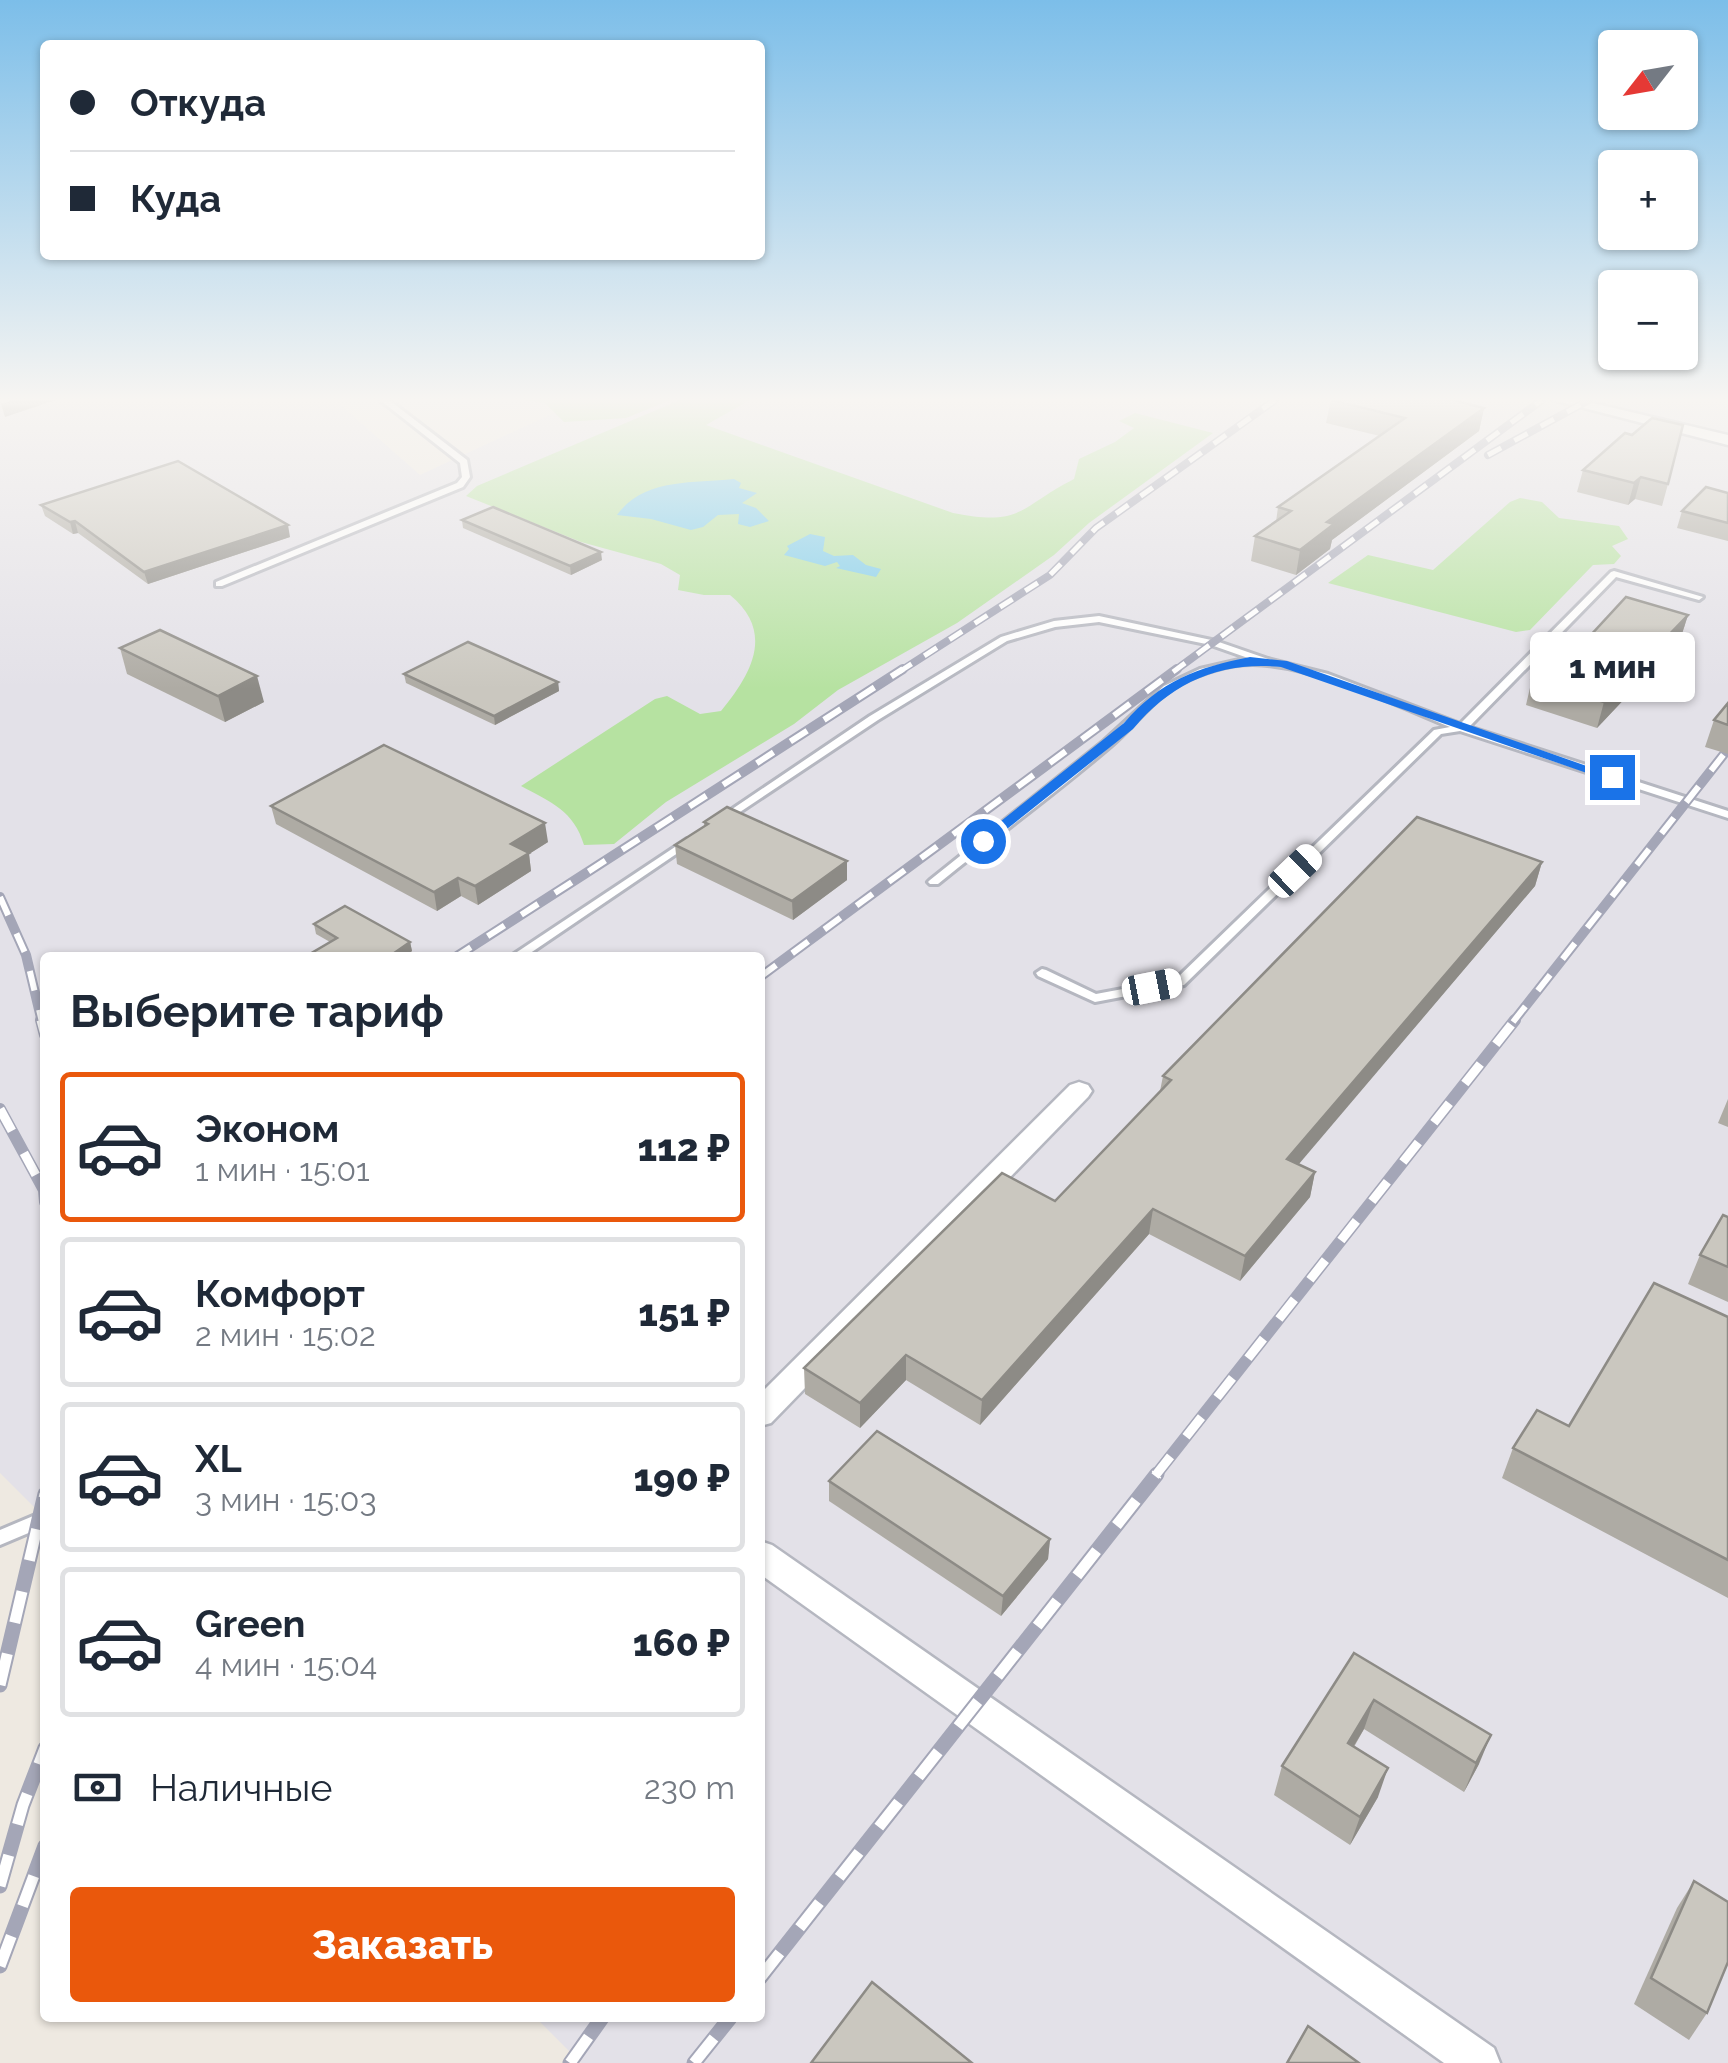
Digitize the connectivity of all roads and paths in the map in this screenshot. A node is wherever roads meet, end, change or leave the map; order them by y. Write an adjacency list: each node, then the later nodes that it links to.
1 (430, 496): 2 (lane)
2 (219, 584)
3 (1699, 597): 5 (lane)
4 (1268, 662): 5 (lane); 7 (lane); 9 (lane)
5 (1462, 728): 6 (lane); 11 (lane)
6 (1728, 815)
7 (711, 827)
8 (694, 838): 10 (lane)
9 (934, 882)
10 (523, 952)
11 (1042, 973)
12 (1079, 1091): 13 (street)
13 (765, 1409)
14 (40, 1520): 15 (lane)
15 (0, 1538)
16 (765, 1559): 17 (street)
17 (1479, 2063)

